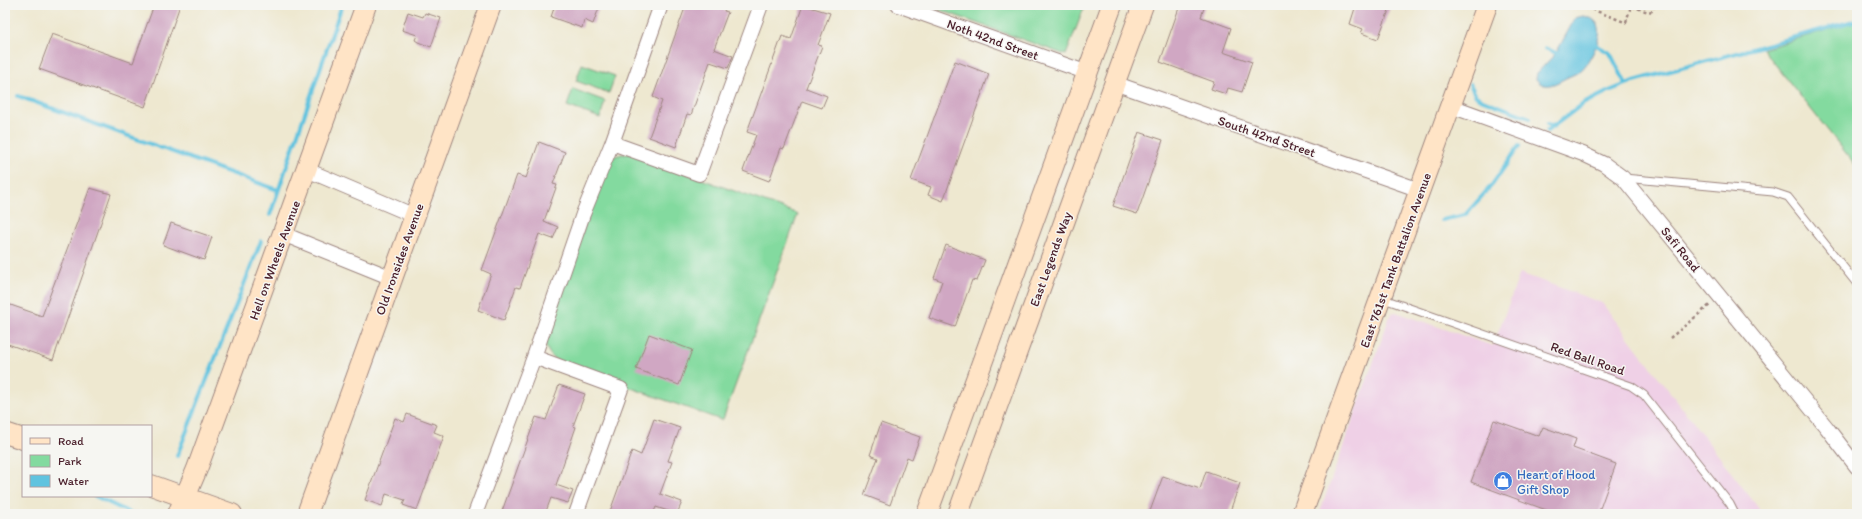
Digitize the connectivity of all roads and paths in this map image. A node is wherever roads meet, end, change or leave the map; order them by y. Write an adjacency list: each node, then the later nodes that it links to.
1 (366, 5): 16 (street, Hell on Wheels Avenue)
2 (492, 5): 19 (street, Old Ironsides Avenue)
3 (661, 5): 15 (street)
4 (761, 5): 15 (street)
5 (898, 5): 11 (street, Noth 42nd Street)
6 (1144, 5): 12 (street, East Legends Way)
7 (1487, 5): 13 (street, East 761st Tank Battalion Avenue)
8 (1580, 5): 9 (path)
9 (1655, 5)
10 (1109, 12): 11 (street); 12 (street)
11 (1088, 73): 14 (street); 36 (street)
12 (1114, 83): 14 (street, East Legends Way); 18 (street, South 42nd Street)
13 (1451, 106): 17 (street, Safi Road); 18 (street, East 761st Tank Battalion Avenue)
14 (1098, 127): 37 (street, East Legends Way)
15 (612, 143): 26 (street)
16 (306, 170): 19 (street); 20 (street, Hell on Wheels Avenue)
17 (1623, 178): 22 (lane); 23 (street, Safi Road)
18 (1420, 190): 24 (street, East 761st Tank Battalion Avenue)
19 (415, 216): 21 (street, Old Ironsides Avenue)
20 (283, 234): 21 (street); 31 (street, Hell on Wheels Avenue)
21 (392, 278): 33 (street, Old Ironsides Avenue)
22 (1857, 284)
23 (1720, 297): 25 (path); 29 (street, Safi Road)
24 (1381, 298): 38 (street, East 761st Tank Battalion Avenue); 39 (lane, Red Ball Road)
25 (1670, 338)
26 (534, 357): 34 (street); 35 (street)
27 (5, 433): 28 (street)
28 (22, 439)
29 (1857, 467)
30 (152, 486): 31 (street)
31 (182, 506): 32 (street)
32 (232, 514)
33 (307, 514)
34 (475, 514)
35 (576, 514)
36 (927, 514)
37 (958, 514)
38 (1302, 514)
39 (1735, 514)

